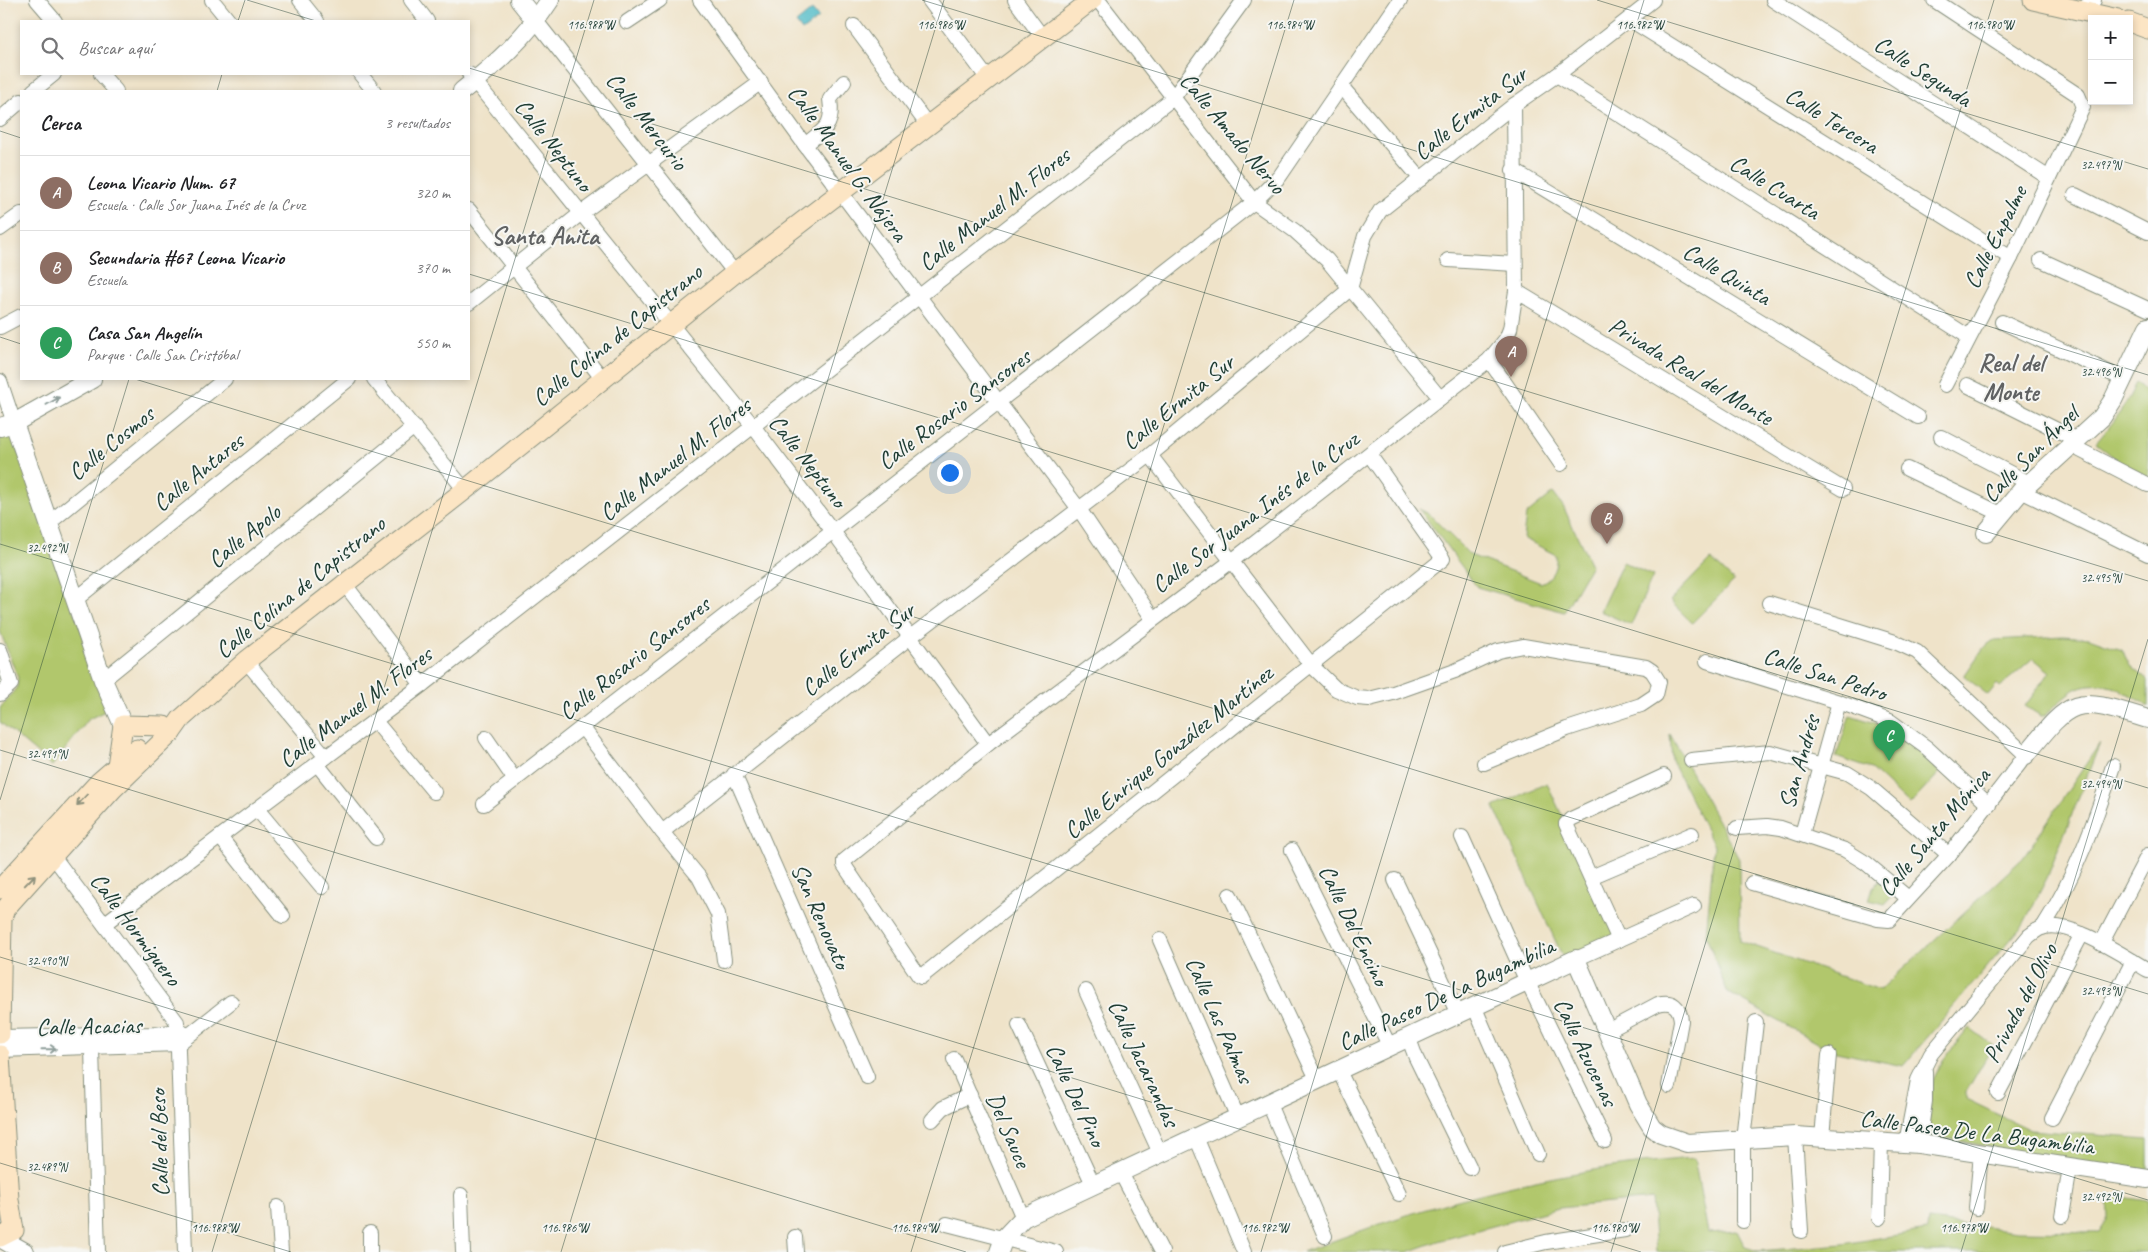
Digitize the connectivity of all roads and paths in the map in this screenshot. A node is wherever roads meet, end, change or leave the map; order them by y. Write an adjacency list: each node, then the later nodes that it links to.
1 (37, 0): 22 (street)
2 (212, 0): 23 (street)
3 (300, 0): 24 (street)
4 (410, 0): 25 (street)
5 (519, 0): 26 (street, Calle Mercurio)
6 (550, 0): 26 (street)
7 (660, 0): 27 (street)
8 (700, 0): 38 (street, Calle Manuel G. Nájera)
9 (929, 0): 36 (street)
10 (1015, 0): 31 (street)
11 (1092, 0): 31 (main road, Calle Colina de Capistrano)
12 (1098, 0): 44 (street, Calle Amado Nervo)
13 (1244, 0): 44 (street, Calle Manuel M. Flores)
14 (1400, 0): 40 (street, Calle Rosario Sansores)
15 (1653, 0): 21 (street, Calle Ermita Sur)
16 (1773, 0): 52 (street, Calle Segunda)
17 (1934, 0): 52 (street, Calle Enpalme)
18 (2033, 0): 19 (main road)
19 (2088, 5): 20 (main road)
20 (2109, 15)
21 (1629, 19): 35 (street, Calle Ermita Sur); 62 (street, Calle Tercera)
22 (54, 20)
23 (228, 20)
24 (316, 20)
25 (426, 20)
26 (536, 21): 37 (street); 50 (street, Calle Mercurio)
27 (627, 22)
28 (2133, 23): 30 (main road)
29 (854, 26): 48 (street)
30 (2148, 29)
31 (1043, 38): 36 (main road, Calle Colina de Capistrano)
32 (53, 75): 41 (street)
33 (102, 75): 42 (street)
34 (361, 75): 43 (street)
35 (1557, 75): 46 (street, Calle Ermita Sur); 78 (street, Calle Cuarta)
36 (988, 79): 48 (main road, Calle Colina de Capistrano)
37 (468, 82): 58 (street, Calle Neptuno)
38 (760, 82): 49 (street, Calle Manuel G. Nájera); 50 (street)
39 (844, 82): 49 (street)
40 (1341, 86): 53 (street); 56 (street, Calle Rosario Sansores)
41 (35, 90)
42 (115, 90)
43 (373, 90)
44 (1174, 98): 56 (street, Calle Amado Nervo); 70 (street, Calle Manuel M. Flores)
45 (20, 103): 47 (street)
46 (1514, 105): 51 (street, Calle Sor Juana Inés de la Cruz); 53 (street, Calle Ermita Sur)
47 (0, 119)
48 (927, 124): 54 (main road, Calle Colina de Capistrano)
49 (805, 145): 54 (street, Calle Manuel G. Nájera)
50 (649, 162): 58 (street); 67 (street, Calle Mercurio)
51 (1513, 170): 65 (street, Calle Sor Juana Inés de la Cruz); 91 (street, Calle Quinta)
52 (2049, 178): 62 (street, Calle Enpalme)
53 (1421, 179): 68 (street, Calle Ermita Sur)
54 (841, 191): 67 (main road, Calle Colina de Capistrano); 70 (street, Calle Manuel G. Nájera)
55 (2074, 195): 61 (street)
56 (1254, 202): 68 (street, Calle Amado Nervo); 90 (street, Calle Rosario Sansores)
57 (470, 211): 66 (street)
58 (580, 214): 66 (street); 75 (street, Calle Neptuno)
59 (20, 215): 60 (street)
60 (0, 229)
61 (2148, 232)
62 (2011, 258): 78 (street, Calle Enpalme)
63 (1448, 260): 65 (street)
64 (2041, 260): 72 (street)
65 (1515, 264): 69 (street, Calle Sor Juana Inés de la Cruz)
66 (514, 267): 71 (street); 80 (street)
67 (735, 273): 75 (main road, Calle Colina de Capistrano)
68 (1350, 289): 89 (street, Calle Amado Nervo); 98 (street, Calle Ermita Sur)
69 (1516, 291): 79 (street, Calle Sor Juana Inés de la Cruz); 103 (street, Privada Real del Monte)
70 (918, 297): 90 (street, Calle Manuel G. Nájera); 93 (street, Calle Manuel M. Flores)
71 (470, 302)
72 (2148, 310)
73 (20, 317): 76 (street)
74 (2002, 322): 81 (street)
75 (670, 324): 80 (main road, Calle Colina de Capistrano); 93 (street, Calle Neptuno)
76 (0, 327)
77 (2148, 327): 81 (street, Calle San Ángel)
78 (1969, 337): 87 (street, Calle Enpalme)
79 (1489, 360): 89 (street, Calle Sor Juana Inés de la Cruz); 99 (street)
80 (602, 378): 104 (main road, Calle Colina de Capistrano)
81 (2124, 379): 96 (street, Calle San Ángel)
82 (90, 380): 92 (street, one-way to 82)
83 (224, 380): 107 (street, Calle Cosmos)
84 (348, 380): 113 (street, Calle Antares)
85 (376, 380): 94 (street)
86 (0, 381): 92 (street)
87 (1945, 385)
88 (1967, 385): 96 (street)
89 (1440, 398): 97 (street, Calle Sor Juana Inés de la Cruz)
90 (1000, 403): 105 (street, Calle Manuel G. Nájera); 108 (street, Calle Rosario Sansores)
91 (1918, 417)
92 (7, 425): 107 (street)
93 (753, 426): 108 (street, Calle Neptuno); 122 (street, Calle Manuel M. Flores)
94 (414, 428): 104 (street); 121 (street, Calle Apolo)
95 (1941, 437): 102 (street)
96 (2074, 442): 101 (street); 102 (street, Calle San Ángel)
97 (1368, 454): 111 (street, Calle Sor Juana Inés de la Cruz); 120 (street, Calle Enrique González Martínez)
98 (1150, 455): 105 (street, Calle Ermita Sur); 111 (street)
99 (1561, 464)
100 (1908, 469): 106 (street)
101 (2148, 485)
102 (2025, 487): 106 (street, Calle San Ángel); 110 (street)
103 (1842, 489)
104 (465, 490): 112 (main road, Calle Colina de Capistrano)
105 (1079, 509): 115 (street, Calle Manuel G. Nájera); 116 (street, Calle Ermita Sur)
106 (2001, 514): 109 (street, Calle San Ángel)
107 (49, 522): 113 (street)
108 (832, 530): 116 (street, Calle Neptuno); 129 (street, Calle Rosario Sansores)
109 (1986, 533)
110 (2148, 554)
111 (1232, 560): 115 (street, Calle Sor Juana Inés de la Cruz); 120 (street)
112 (343, 582): 118 (main road, Calle Colina de Capistrano); 122 (street)
113 (75, 600): 121 (street)
114 (1769, 603): 132 (street)
115 (1153, 619): 131 (street, Calle Sor Juana Inés de la Cruz)
116 (909, 638): 131 (street, Calle Neptuno); 139 (street, Calle Ermita Sur)
117 (0, 650): 123 (street)
118 (246, 661): 128 (main road, Calle Colina de Capistrano); 134 (street)
119 (1707, 662): 124 (street, Calle San Pedro)
120 (1312, 666): 135 (street); 157 (street, Calle Enrique González Martínez)
121 (103, 680): 127 (street)
122 (422, 685): 126 (street, Calle Manuel M. Flores)
123 (0, 694)
124 (1839, 702): 136 (street, San Andrés); 144 (street, Calle San Pedro)
125 (2148, 719): 132 (street)
126 (375, 721): 134 (street, Calle Manuel M. Flores); 142 (street)
127 (123, 725): 128 (main road); 138 (main road)
128 (172, 726): 138 (main road, Calle Colina de Capistrano)
129 (582, 727): 141 (street, Calle Rosario Sansores); 147 (street)
130 (486, 738): 141 (street)
131 (988, 744): 157 (street, Calle Sor Juana Inés de la Cruz)
132 (2026, 755): 144 (street, Calle Santa Mónica)
133 (1691, 760): 136 (street)
134 (321, 761): 145 (street, Calle Manuel M. Flores); 152 (street)
135 (1484, 763)
136 (1821, 765): 149 (street, San Andrés); 154 (street)
137 (2114, 766): 169 (street)
138 (121, 772): 156 (main road, Calle Colina de Capistrano); 162 (main road, Calle Colina de Capistrano, one-way to 162)
139 (734, 774): 147 (street, Calle Ermita Sur); 195 (street, San Renovato)
140 (1664, 776): 158 (street)
141 (515, 780): 143 (street, Calle Rosario Sansores)
142 (434, 792)
143 (484, 804)
144 (1989, 806): 154 (street, Calle Santa Mónica)
145 (257, 809): 150 (street, Calle Manuel M. Flores); 161 (street)
146 (1738, 828): 149 (street)
147 (662, 832): 175 (street)
148 (1692, 834): 158 (street)
149 (1802, 834): 164 (street)
150 (220, 837): 166 (street); 168 (street, Calle Manuel M. Flores)
151 (1462, 837): 178 (street, Calle Azucenas)
152 (376, 838)
153 (1292, 850): 188 (street, Calle Del Encino)
154 (1949, 854): 164 (street, Calle Santa Mónica)
155 (2148, 855): 173 (street)
156 (53, 856): 167 (main road, Calle Colina de Capistrano, one-way to 156); 168 (street, Calle Hormiguero)
157 (843, 863)
158 (1590, 877): 172 (street)
159 (1395, 880): 181 (street)
160 (1752, 883): 164 (street, Calle Santa Mónica)
161 (322, 887)
162 (0, 889)
163 (1230, 895): 196 (street)
164 (1908, 898)
165 (1694, 906): 172 (street)
166 (283, 916)
167 (1, 918): 185 (main road, Calle Colina de Capistrano)
168 (104, 924): 186 (street, Calle Hormiguero)
169 (2043, 927): 170 (street); 210 (street)
170 (2082, 934): 173 (street); 198 (street, Privada del Olivo)
171 (1160, 940): 201 (street, Calle Las Palmas)
172 (1619, 940): 174 (street)
173 (2101, 944): 176 (street)
174 (1576, 959): 178 (street, Calle Paseo De La Bugambilia); 184 (street, Calle Paseo De La Bugambilia)
175 (724, 960)
176 (2133, 962): 177 (street); 202 (street)
177 (2148, 970)
178 (1528, 982): 181 (street, Calle Paseo De La Bugambilia); 209 (street, Calle Azucenas)
179 (1086, 991): 211 (street, Calle Jacarandas)
180 (232, 1002): 186 (street)
181 (1466, 1010): 187 (street, Calle Paseo De La Bugambilia); 213 (street)
182 (1756, 1022): 207 (street)
183 (1019, 1025): 218 (street, Calle Del Pino)
184 (1607, 1031): 197 (street); 207 (street, Calle Paseo De La Bugambilia)
185 (0, 1036): 186 (street, Calle Acacias)
186 (178, 1038): 189 (street, Calle Acacias); 236 (street, Calle del Beso)
187 (1409, 1038): 188 (street, Calle Paseo De La Bugambilia); 214 (street)
188 (1390, 1047): 194 (street, Calle Paseo De La Bugambilia)
189 (92, 1049): 190 (street, Calle Acacias, one-way to 189); 235 (street)
190 (0, 1050)
191 (0, 1054): 233 (main road)
192 (1829, 1055): 206 (street)
193 (954, 1059): 199 (street, Del Sauce)
194 (1339, 1071): 196 (street, Calle Paseo De La Bugambilia); 219 (street)
195 (867, 1076)
196 (1318, 1081): 200 (street, Calle Paseo De La Bugambilia)
197 (1669, 1086)
198 (1998, 1093)
199 (970, 1095): 203 (street); 224 (street, Del Sauce)
200 (1269, 1104): 201 (street, Calle Paseo De La Bugambilia); 231 (street)
201 (1238, 1118): 205 (street, Calle Paseo De La Bugambilia)
202 (2052, 1118)
203 (932, 1120)
204 (1795, 1136): 206 (street, Calle Paseo De La Bugambilia); 207 (street, Calle Paseo De La Bugambilia); 229 (street)
205 (1196, 1137): 211 (street, Calle Paseo De La Bugambilia); 243 (street)
206 (1822, 1138): 208 (street, Calle Paseo De La Bugambilia)
207 (1743, 1140): 226 (street)
208 (1881, 1140): 210 (street, Calle Paseo De La Bugambilia); 225 (street)
209 (1604, 1141)
210 (1913, 1144): 212 (street, Calle Paseo De La Bugambilia)
211 (1160, 1153): 216 (street, Calle Paseo De La Bugambilia)
212 (1981, 1153): 215 (street, Calle Paseo De La Bugambilia); 222 (street)
213 (1538, 1154)
214 (1470, 1168)
215 (2070, 1168): 217 (street, Calle Paseo De La Bugambilia); 223 (street)
216 (1120, 1171): 218 (street, Calle Paseo De La Bugambilia); 242 (street)
217 (2148, 1178)
218 (1093, 1184): 224 (street, Calle Paseo De La Bugambilia)
219 (1399, 1194)
220 (461, 1195): 239 (street)
221 (278, 1207): 237 (street)
222 (1976, 1208)
223 (2062, 1216)
224 (1023, 1218): 234 (street, Calle Paseo De La Bugambilia)
225 (1879, 1218)
226 (1743, 1221)
227 (947, 1224): 234 (street)
228 (1625, 1230): 244 (street)
229 (1801, 1231)
230 (370, 1233): 238 (street)
231 (1325, 1236)
232 (795, 1237): 240 (street)
233 (11, 1241)
234 (1002, 1245): 241 (street)
235 (98, 1252)
236 (185, 1252)
237 (282, 1252)
238 (370, 1252)
239 (463, 1252)
240 (796, 1252)
241 (1056, 1252)
242 (1162, 1252)
243 (1244, 1252)
244 (1505, 1252)

